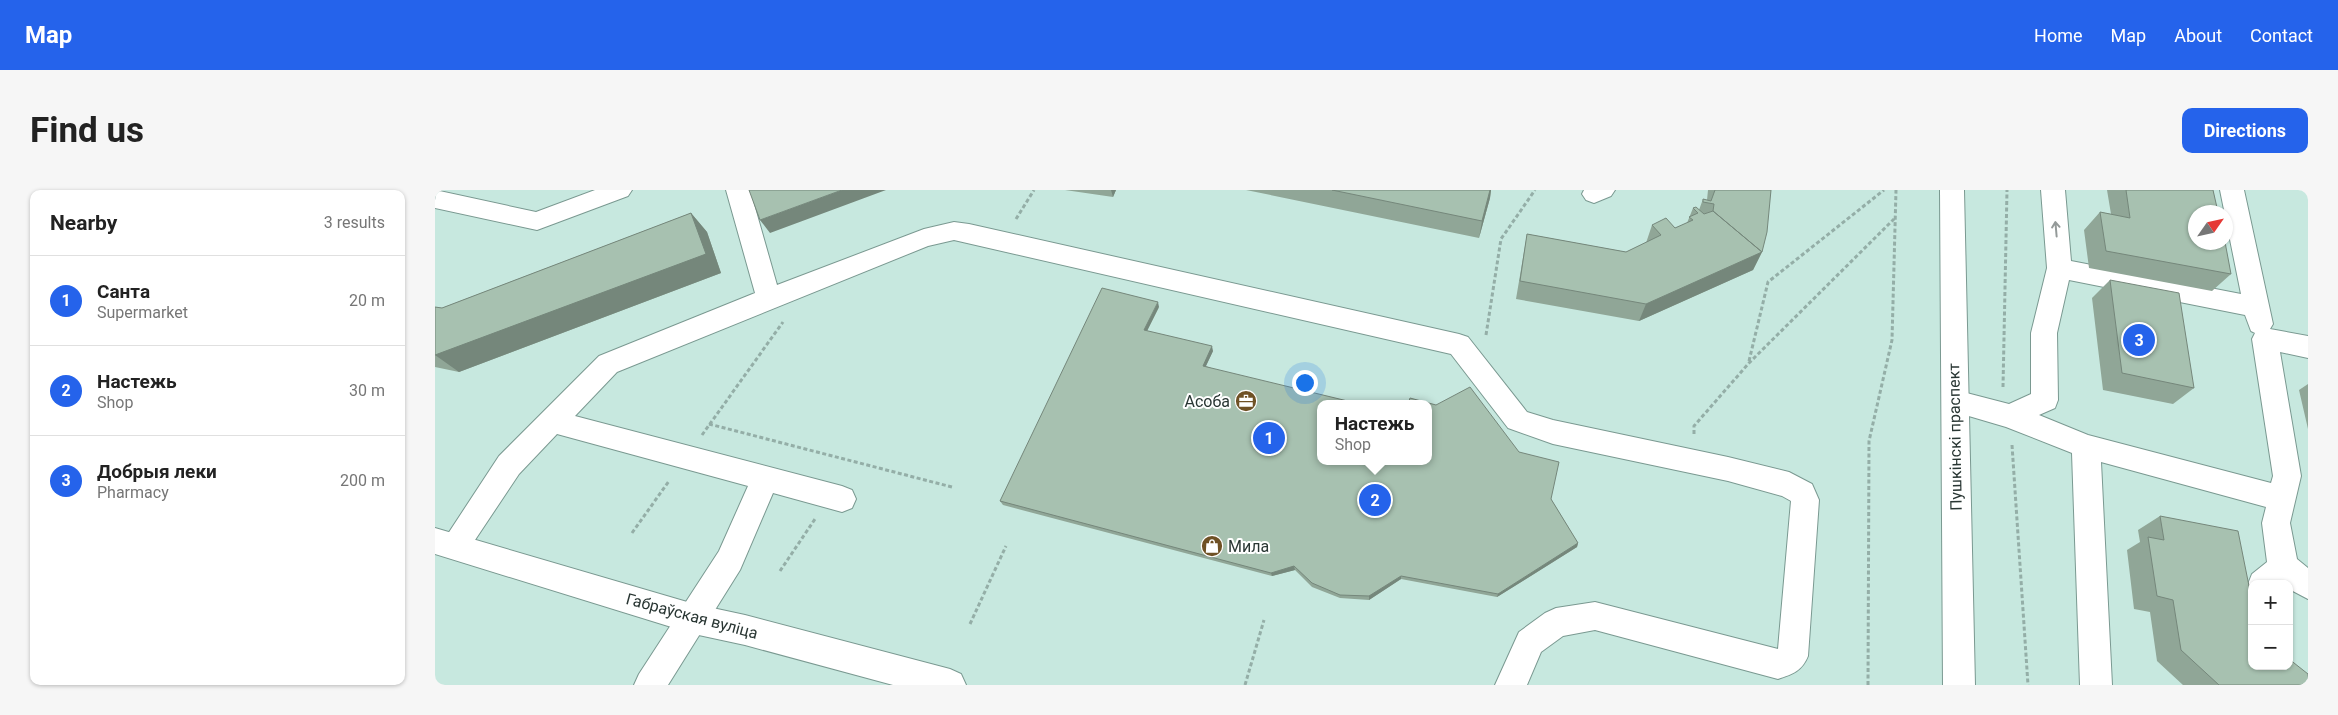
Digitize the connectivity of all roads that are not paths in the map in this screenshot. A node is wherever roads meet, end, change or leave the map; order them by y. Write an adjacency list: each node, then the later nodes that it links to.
1 (620, 190): 6 (main road)
2 (738, 190): 8 (main road)
3 (1952, 190): 12 (main road, Пушкінскі праспект)
4 (2053, 190): 7 (main road, one-way to 4)
5 (2232, 190): 9 (main road)
6 (435, 199)
7 (2059, 268): 9 (main road); 13 (main road)
8 (770, 298): 14 (main road); 25 (main road)
9 (2255, 307): 10 (main road)
10 (2265, 339): 11 (main road); 18 (main road)
11 (2308, 347)
12 (1955, 401): 13 (main road); 26 (main road, Пушкінскі праспект)
13 (2010, 416): 15 (main road)
14 (551, 422): 16 (main road); 19 (main road)
15 (2086, 446): 18 (main road); 27 (main road)
16 (765, 478): 17 (main road); 22 (main road)
17 (836, 497)
18 (2282, 499): 20 (main road)
19 (445, 544): 22 (main road, Габраўская вуліца)
20 (2273, 575): 21 (main road)
21 (2308, 585)
22 (694, 619): 23 (main road); 24 (main road, Габраўская вуліца)
23 (649, 685)
24 (950, 685)
25 (1511, 685)
26 (1959, 685)
27 (2096, 685)

